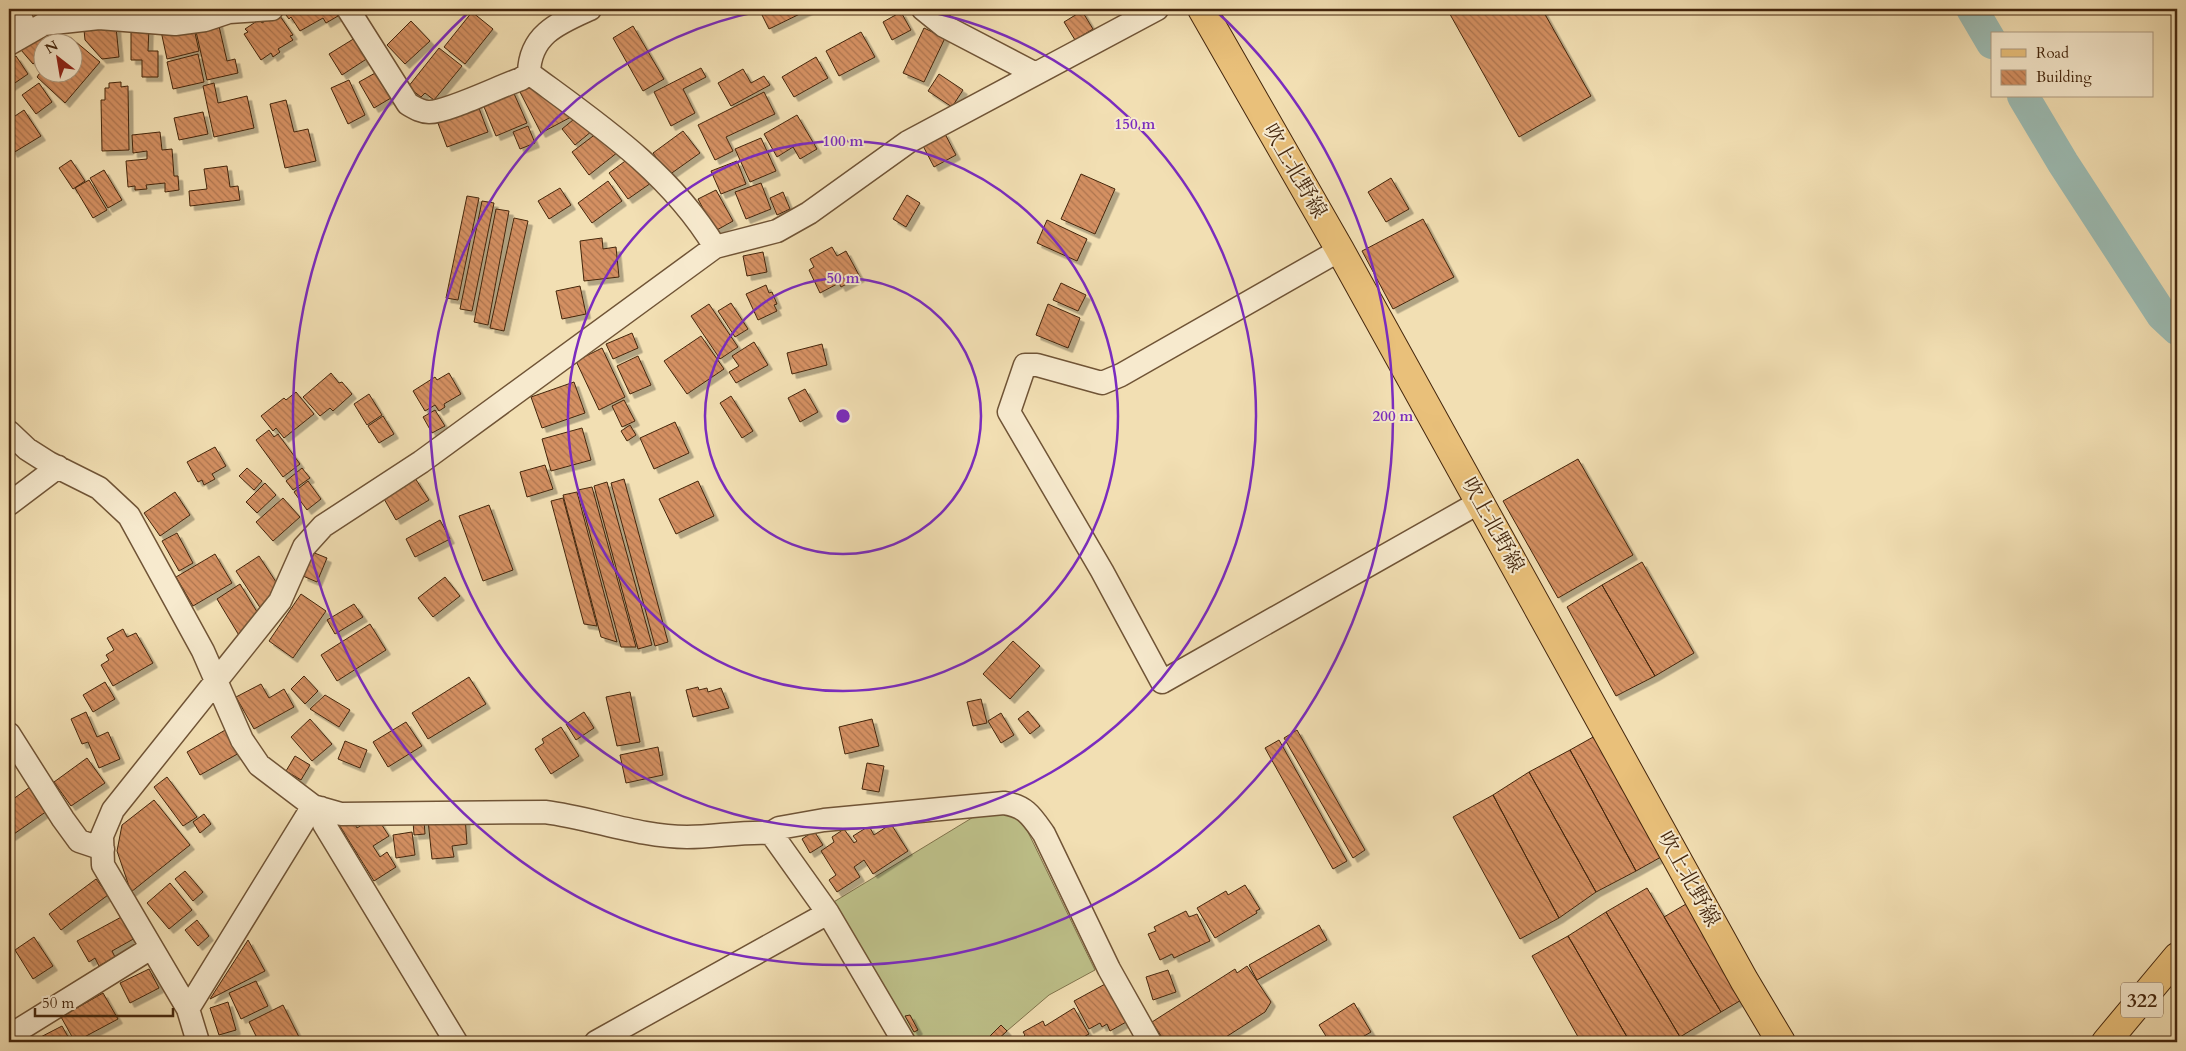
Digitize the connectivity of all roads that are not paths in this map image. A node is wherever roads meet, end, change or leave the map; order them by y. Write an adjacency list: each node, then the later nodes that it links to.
1 (17, 9): 8 (street)
2 (272, 9): 8 (street)
3 (348, 9): 9 (street)
4 (590, 9): 9 (street)
5 (923, 9): 10 (street)
6 (1157, 9): 10 (street)
7 (1202, 9): 12 (main road, 吹上北野線)
8 (18, 38)
9 (529, 73): 11 (street)
10 (1034, 74): 11 (street)
11 (714, 247): 17 (street)
12 (1340, 250): 15 (main road, 吹上北野線); 15 (street)
13 (9, 432): 14 (street)
14 (58, 468): 16 (street); 17 (street)
15 (1480, 502): 32 (main road, 吹上北野線)
16 (9, 504)
17 (216, 681): 19 (street); 21 (street)
18 (9, 734): 21 (street)
19 (317, 807): 20 (street); 25 (street); 28 (street)
20 (771, 833): 22 (street); 31 (street)
21 (103, 849): 23 (street)
22 (828, 914): 29 (street); 30 (street)
23 (152, 948): 25 (street); 26 (street)
24 (2177, 957): 33 (main road, 322)
25 (188, 1009): 27 (street)
26 (9, 1036)
27 (198, 1042)
28 (456, 1042)
29 (596, 1042)
30 (904, 1042)
31 (1150, 1042)
32 (1781, 1042)
33 (2106, 1042)

